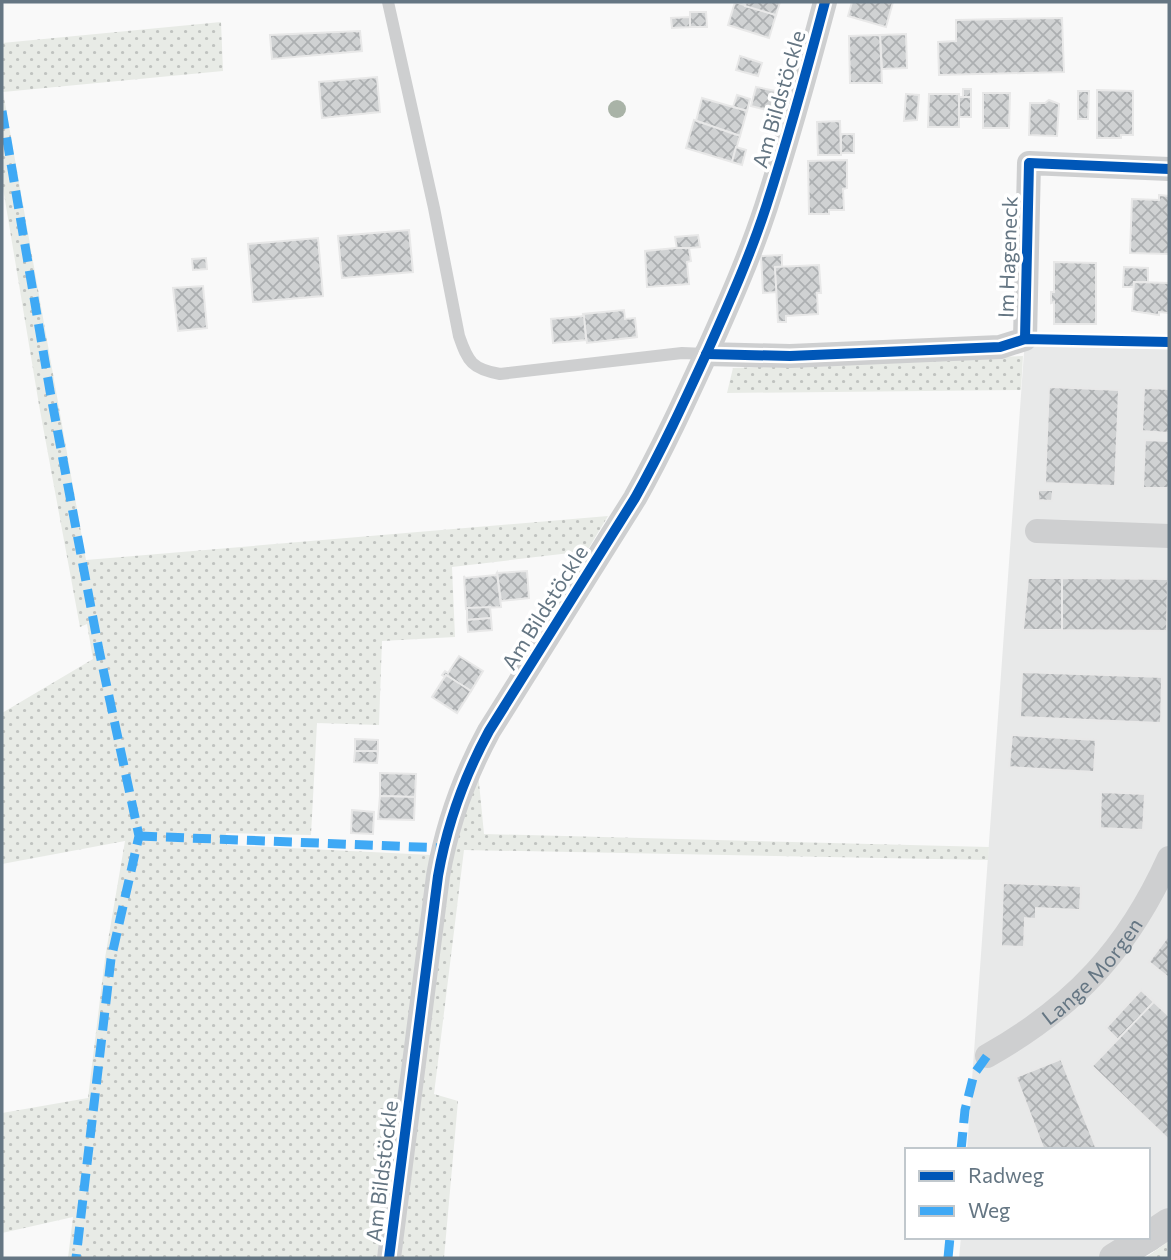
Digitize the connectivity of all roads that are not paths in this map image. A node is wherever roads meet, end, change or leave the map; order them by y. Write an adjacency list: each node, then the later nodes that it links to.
1 (388, 2): 4 (lane)
2 (825, 2): 4 (street, Am Bildstöckle)
3 (1169, 169): 4 (street, Im Hageneck)
4 (706, 354): 12 (street, Am Bildstöckle)
5 (1037, 531): 6 (street)
6 (1169, 536)
7 (1169, 859): 8 (street, Lange Morgen)
8 (987, 1056)
9 (1169, 1223): 10 (street)
10 (1150, 1236)
11 (1145, 1239): 13 (street)
12 (389, 1258)
13 (1114, 1258)

